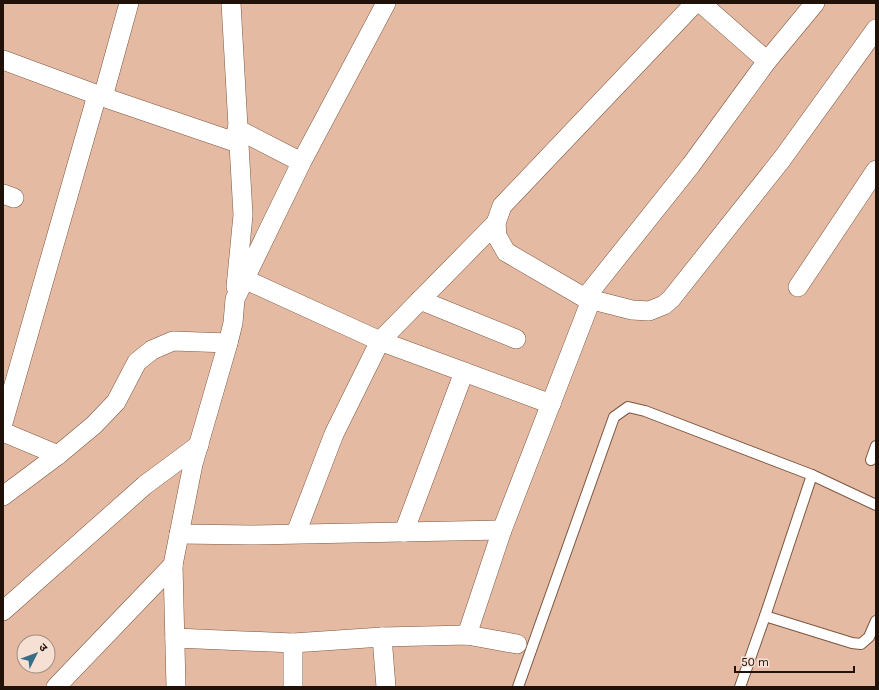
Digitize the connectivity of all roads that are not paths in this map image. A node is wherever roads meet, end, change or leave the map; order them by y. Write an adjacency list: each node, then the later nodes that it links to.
1 (129, 3): 10 (street)
2 (231, 3): 11 (street)
3 (386, 3): 12 (street)
4 (694, 3): 14 (street)
5 (701, 3): 9 (street)
6 (815, 3): 9 (street)
7 (876, 29): 18 (street)
8 (3, 60): 10 (street)
9 (767, 61): 18 (street)
10 (100, 96): 11 (street); 25 (street)
11 (238, 136): 12 (street); 17 (street)
12 (301, 162): 15 (street)
13 (876, 170): 16 (street)
14 (496, 223): 18 (street); 19 (street)
15 (244, 279): 17 (street); 21 (street)
16 (798, 287)
17 (234, 299): 22 (street)
18 (588, 299): 24 (street)
19 (420, 300): 20 (street); 21 (street)
20 (516, 338)
21 (380, 341): 23 (street); 36 (street)
22 (228, 343): 27 (street); 29 (street)
23 (464, 372): 24 (street); 35 (street)
24 (551, 404): 34 (street)
25 (3, 423)
26 (3, 432): 29 (street)
27 (199, 445): 37 (street); 39 (street)
28 (876, 446): 30 (lane)
29 (58, 455): 32 (street)
30 (870, 460)
31 (812, 475): 33 (lane); 40 (lane); 51 (lane)
32 (3, 496)
33 (876, 505)
34 (502, 530): 35 (street); 42 (street)
35 (404, 532): 36 (street)
36 (296, 533): 37 (street)
37 (179, 534): 38 (street)
38 (173, 565): 44 (street); 47 (street)
39 (3, 611)
40 (766, 616): 41 (lane); 52 (lane)
41 (876, 621)
42 (467, 634): 43 (street); 46 (street)
43 (382, 637): 45 (street); 50 (street)
44 (175, 638): 45 (street); 48 (street)
45 (293, 643): 49 (street)
46 (517, 644)
47 (56, 687)
48 (176, 687)
49 (294, 687)
50 (386, 687)
51 (518, 687)
52 (740, 687)

